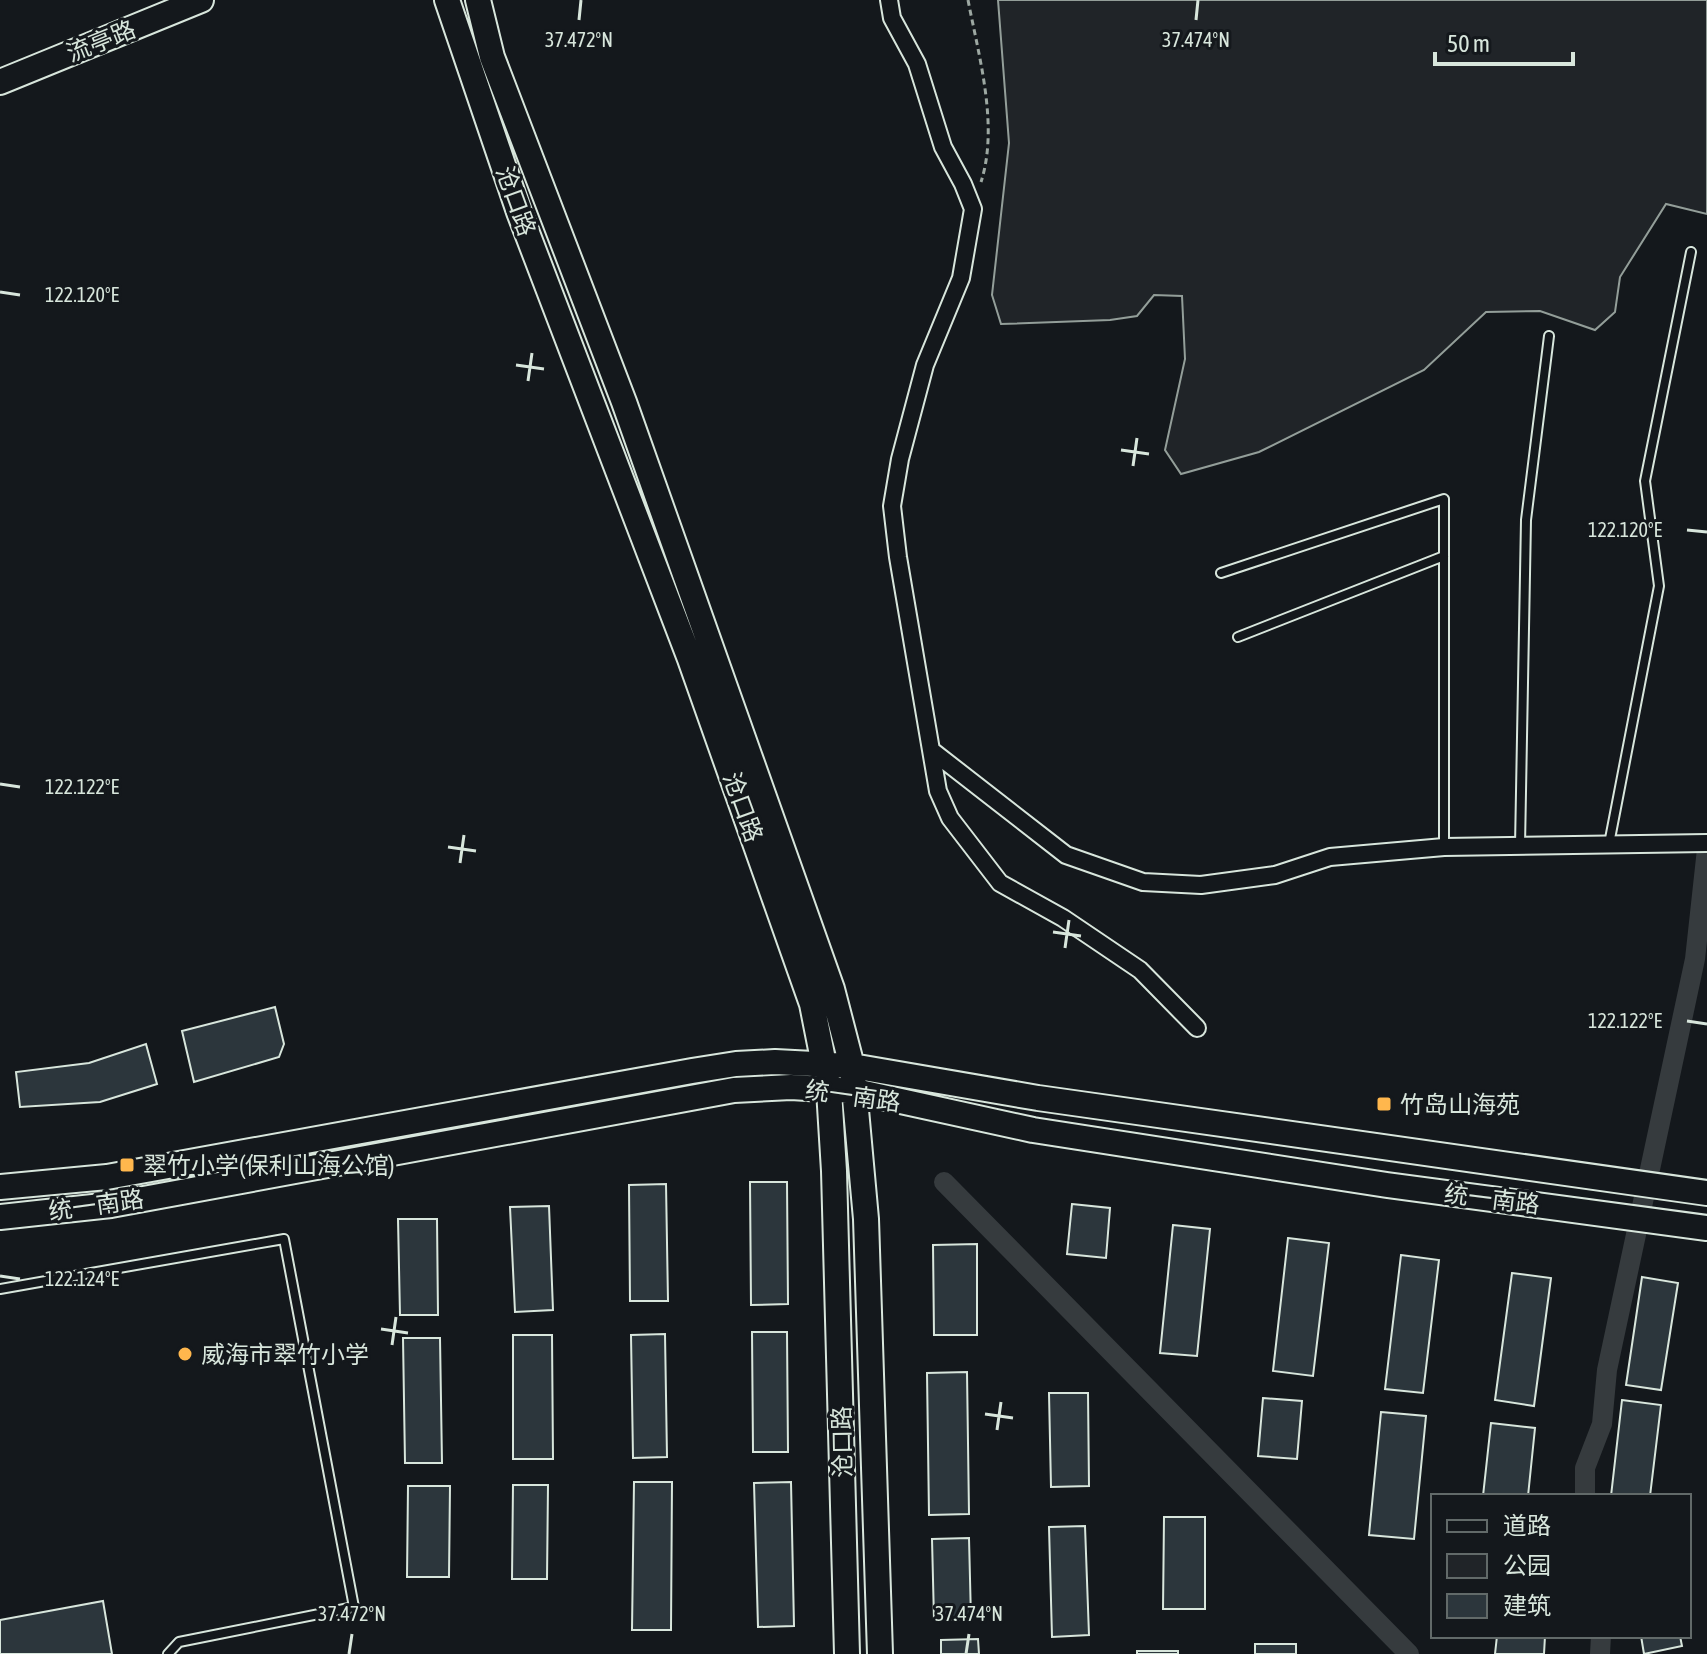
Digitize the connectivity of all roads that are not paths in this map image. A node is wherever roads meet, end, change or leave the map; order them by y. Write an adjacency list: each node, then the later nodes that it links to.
1 (201, 0): 5 (street, 流亭路)
2 (447, 0): 17 (street, 沧口路)
3 (478, 0): 18 (street, 沧口路)
4 (889, 0): 11 (street)
5 (0, 82)
6 (1691, 252): 13 (lane)
7 (1549, 336): 15 (lane)
8 (1444, 556): 9 (lane); 10 (lane); 14 (lane)
9 (1221, 573)
10 (1238, 637)
11 (931, 750): 14 (street); 16 (street)
12 (1701, 842): 13 (street)
13 (1609, 844): 15 (street)
14 (1444, 847): 15 (street)
15 (1520, 847)
16 (1197, 1028)
17 (825, 1063): 18 (street, 统一南路); 19 (street, 沧口路); 21 (street, 统一南路)
18 (852, 1066): 20 (street, 沧口路); 22 (street, 统一南路)
19 (829, 1090): 20 (street, 统一南路); 23 (street, 统一南路); 27 (street, 沧口路)
20 (855, 1091): 24 (street, 统一南路); 28 (street, 沧口路)
21 (0, 1187)
22 (1707, 1193)
23 (0, 1217)
24 (1707, 1228)
25 (0, 1289): 26 (lane)
26 (168, 1654)
27 (847, 1654)
28 (880, 1654)

